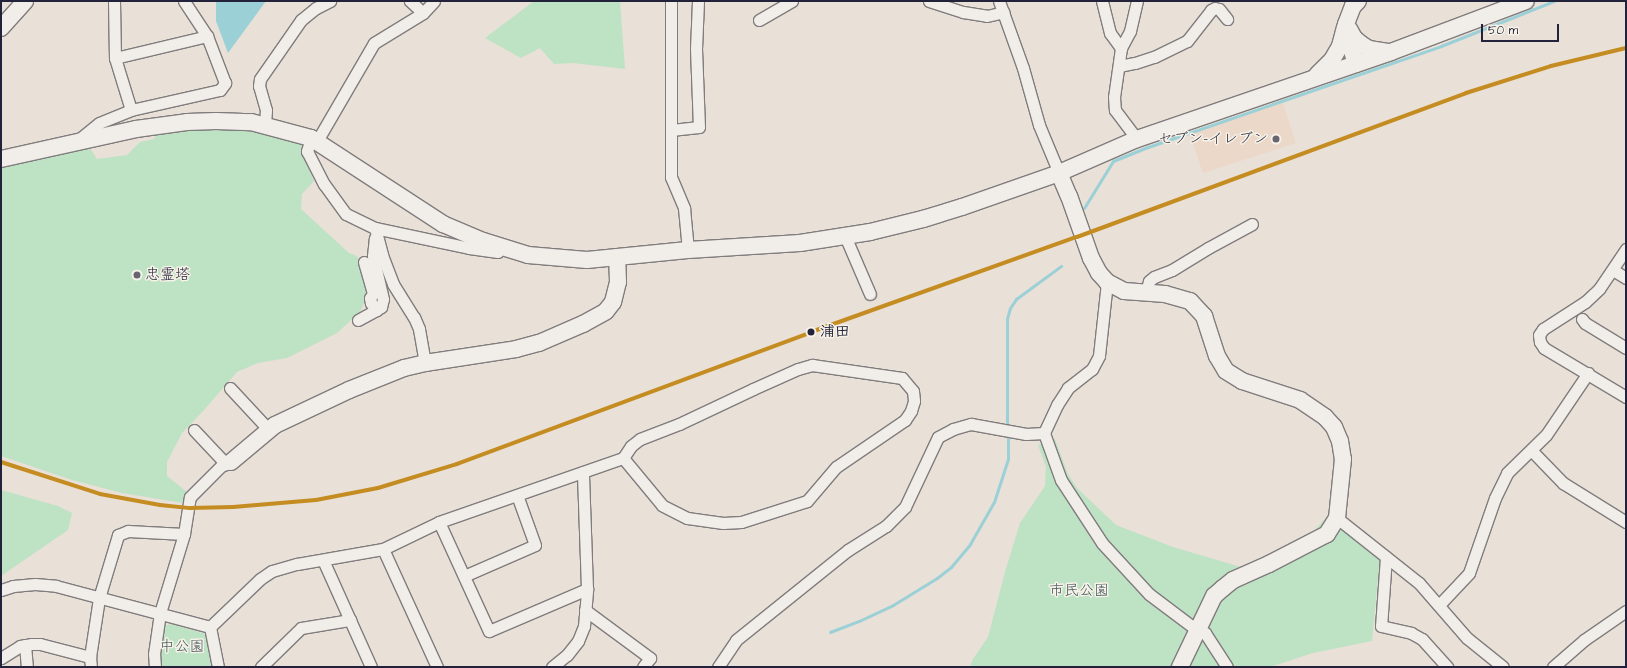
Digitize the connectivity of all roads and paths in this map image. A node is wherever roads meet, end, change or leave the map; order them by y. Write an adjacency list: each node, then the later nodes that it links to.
1 (25, 1): 21 (street)
2 (114, 1): 25 (street)
3 (184, 1): 22 (street)
4 (330, 1): 30 (street)
5 (410, 1): 17 (street)
6 (434, 1): 17 (street)
7 (671, 1): 31 (street)
8 (698, 1): 31 (street)
9 (792, 1): 19 (street)
10 (928, 1): 16 (street)
11 (999, 1): 16 (street)
12 (1102, 1): 23 (street)
13 (1137, 1): 23 (street)
14 (1358, 1): 20 (street)
15 (1526, 1): 24 (street)
16 (1004, 12): 36 (street)
17 (423, 13): 32 (street)
18 (1227, 19): 27 (street)
19 (759, 20)
20 (1346, 24): 24 (street); 26 (street); 28 (street)
21 (1, 28)
22 (208, 36): 25 (street); 29 (street)
23 (1121, 48): 27 (street)
24 (1391, 52): 26 (street)
25 (115, 58): 29 (street)
26 (1356, 64): 28 (street)
27 (1119, 66): 33 (street)
28 (1313, 78): 33 (street)
29 (131, 110): 34 (street)
30 (265, 124): 32 (street); 34 (street)
31 (671, 130): 41 (street)
32 (314, 139): 38 (street); 42 (street)
33 (1137, 139): 36 (street)
34 (74, 144): 35 (street)
35 (1, 159)
36 (1059, 173): 39 (street); 47 (street)
37 (1252, 224): 48 (street)
38 (376, 230): 42 (street); 50 (street); 54 (street)
39 (845, 236): 41 (street); 49 (street)
40 (1626, 249): 45 (street)
41 (688, 250): 43 (street)
42 (528, 255): 43 (street)
43 (617, 257): 54 (street)
44 (364, 262): 50 (street)
45 (1613, 270): 46 (street); 55 (street)
46 (1626, 278)
47 (1107, 282): 48 (street); 60 (street)
48 (1146, 292): 66 (street)
49 (870, 294)
50 (376, 310): 52 (street)
51 (1583, 319): 53 (street)
52 (358, 320)
53 (1626, 348)
54 (425, 362): 59 (street)
55 (1588, 373): 57 (street); 61 (street)
56 (230, 388): 59 (street)
57 (1626, 397)
58 (194, 430): 63 (street)
59 (268, 430): 63 (street)
60 (1044, 433): 83 (street); 95 (street)
61 (1532, 451): 68 (street); 77 (street)
62 (623, 458): 62 (street); 64 (street)
63 (229, 463): 69 (street)
64 (583, 472): 65 (street); 74 (street)
65 (517, 495): 67 (street); 73 (street)
66 (1337, 518): 71 (street); 83 (street)
67 (439, 522): 70 (street); 73 (street)
68 (1626, 522)
69 (184, 534): 76 (street); 80 (street)
70 (383, 549): 72 (street); 92 (street)
71 (1386, 557): 77 (street); 98 (street)
72 (323, 560): 81 (street); 82 (street)
73 (464, 576): 74 (street)
74 (587, 589): 78 (street)
75 (1, 590): 76 (street)
76 (99, 598): 80 (street); 86 (street)
77 (1439, 605): 99 (street)
78 (585, 610): 93 (street); 94 (street)
79 (1626, 612): 100 (street)
80 (160, 613): 82 (street); 88 (street)
81 (350, 620): 90 (street); 91 (street)
82 (210, 627): 89 (street)
83 (1197, 630): 96 (street); 97 (street)
84 (24, 645): 85 (street); 86 (street); 87 (street)
85 (1, 658)
86 (90, 662)
87 (26, 667)
88 (155, 667)
89 (218, 667)
90 (262, 667)
91 (370, 667)
92 (437, 667)
93 (552, 667)
94 (643, 667)
95 (718, 667)
96 (1180, 667)
97 (1227, 667)
98 (1447, 667)
99 (1503, 667)
100 (1553, 667)

